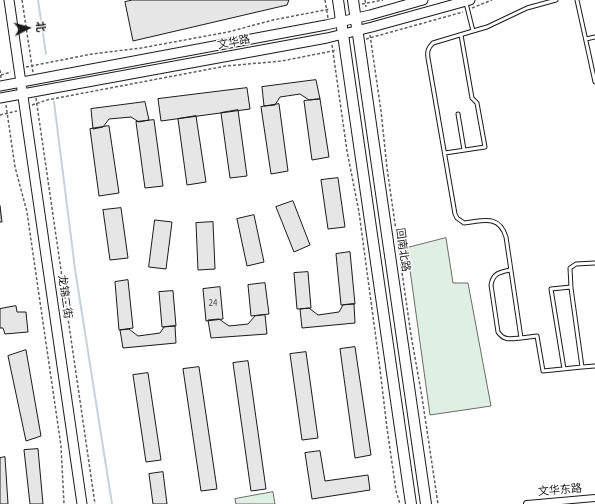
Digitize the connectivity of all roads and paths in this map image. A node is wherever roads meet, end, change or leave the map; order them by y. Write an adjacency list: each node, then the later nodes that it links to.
1 (9, 0): 29 (street, 龙锦二街)
2 (22, 0): 27 (path)
3 (325, 0): 13 (path)
4 (338, 0): 16 (main road)
5 (353, 0): 15 (main road, 回南北路)
6 (383, 0): 11 (path)
7 (423, 0): 15 (street, 文华路)
8 (492, 0): 12 (path)
9 (556, 0): 18 (lane)
10 (577, 0): 23 (lane)
11 (373, 2)
12 (468, 4): 17 (street, 文华路); 18 (lane); 20 (path)
13 (326, 7)
14 (318, 11): 28 (path)
15 (356, 18): 16 (street, 文华路); 17 (main road, 回南北路)
16 (341, 21): 19 (main road); 29 (street, 文华路)
17 (358, 31): 19 (street, 文华路); 55 (main road, 回南北路)
18 (473, 31): 21 (lane)
19 (343, 34): 32 (street, 文华路); 54 (main road)
20 (379, 35)
21 (461, 35): 40 (lane); 41 (lane)
22 (595, 37): 23 (lane)
23 (586, 39): 30 (lane)
24 (372, 46): 56 (path)
25 (324, 53): 34 (path)
26 (333, 54): 53 (path)
27 (31, 62)
28 (34, 65)
29 (21, 82): 31 (street, 文华路); 32 (street, 龙锦二街)
30 (595, 82)
31 (0, 86)
32 (23, 94): 33 (street, 文华路); 51 (street, 龙锦二街)
33 (0, 98)
34 (39, 102)
35 (38, 111): 52 (path)
36 (0, 114): 37 (path)
37 (4, 114)
38 (458, 114): 40 (lane)
39 (7, 116): 50 (path)
40 (464, 150): 41 (lane)
41 (445, 153): 43 (lane)
42 (595, 263): 44 (lane)
43 (510, 270): 45 (lane); 45 (lane)
44 (571, 287): 47 (lane); 48 (lane)
45 (521, 338): 48 (lane)
46 (595, 366): 47 (lane)
47 (582, 367): 48 (lane)
48 (564, 369)
49 (595, 498): 57 (street, 文华东路)
50 (64, 504)
51 (82, 504)
52 (95, 504)
53 (400, 504)
54 (411, 504)
55 (426, 504)
56 (438, 504)
57 (527, 504)

